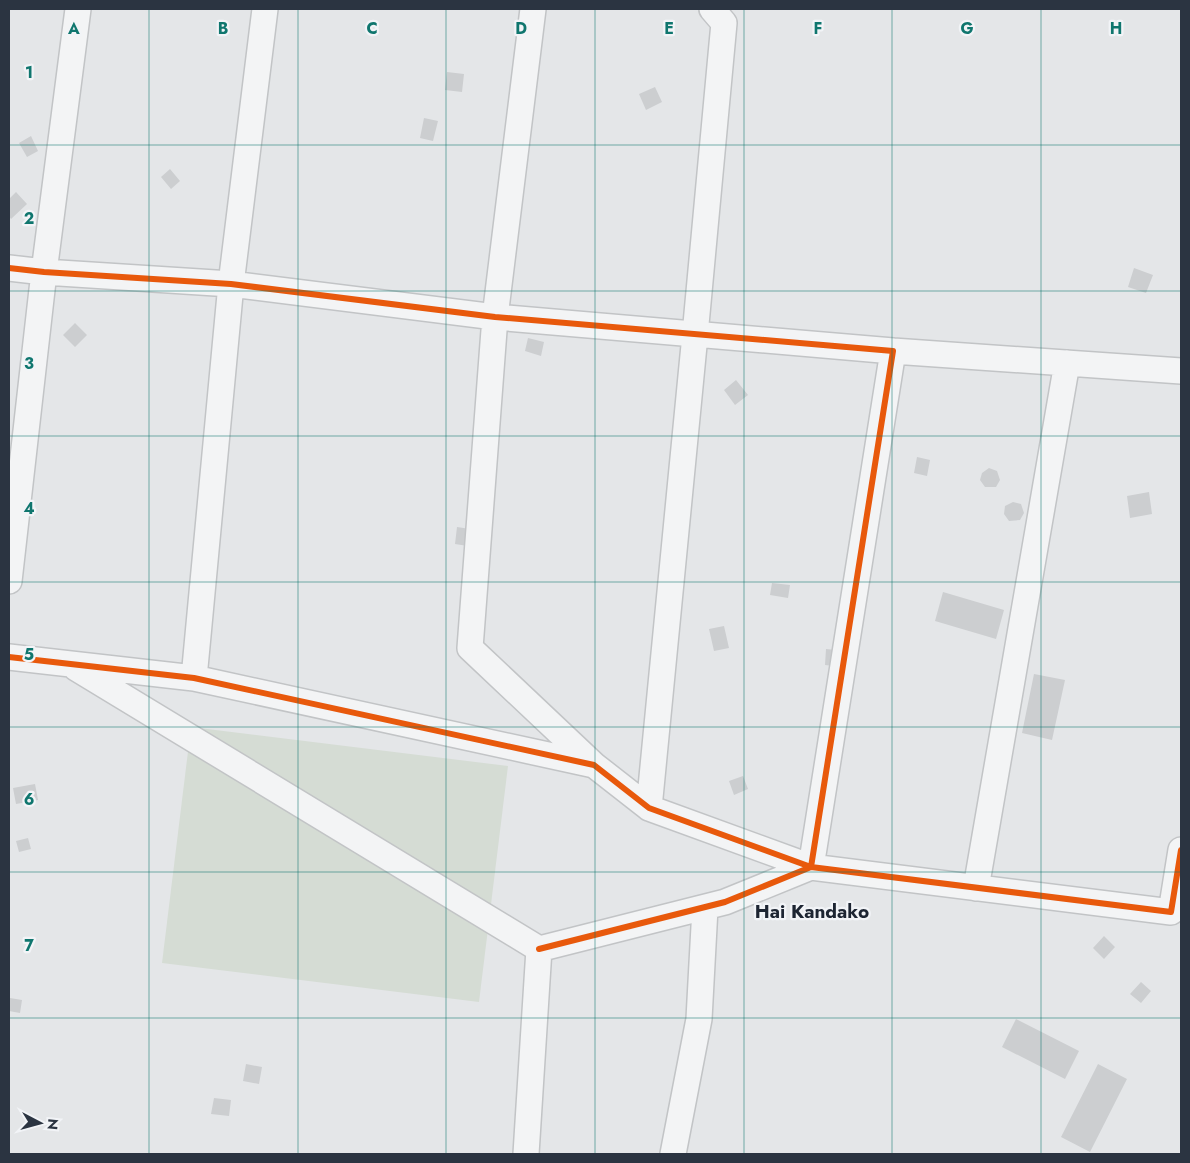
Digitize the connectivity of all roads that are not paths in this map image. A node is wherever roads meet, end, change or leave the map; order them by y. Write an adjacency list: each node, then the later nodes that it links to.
1 (78, 9): 6 (street)
2 (266, 9): 7 (street)
3 (533, 9): 8 (street)
4 (712, 9): 9 (street)
5 (9, 268): 6 (street)
6 (44, 272): 7 (street); 13 (street)
7 (231, 284): 8 (street); 16 (street)
8 (495, 317): 9 (street); 17 (street)
9 (696, 336): 10 (street); 18 (street)
10 (893, 351): 11 (street); 20 (street)
11 (1067, 363): 12 (street); 21 (street)
12 (1181, 371)
13 (9, 581)
14 (9, 657): 15 (street)
15 (68, 664): 16 (street); 23 (street)
16 (194, 678): 17 (street)
17 (594, 765): 18 (street)
18 (649, 808): 20 (street)
19 (1181, 850): 21 (street)
20 (811, 867): 21 (street); 22 (street)
21 (976, 888)
22 (705, 908): 23 (street); 25 (street)
23 (539, 948): 24 (street)
24 (526, 1154)
25 (672, 1154)

